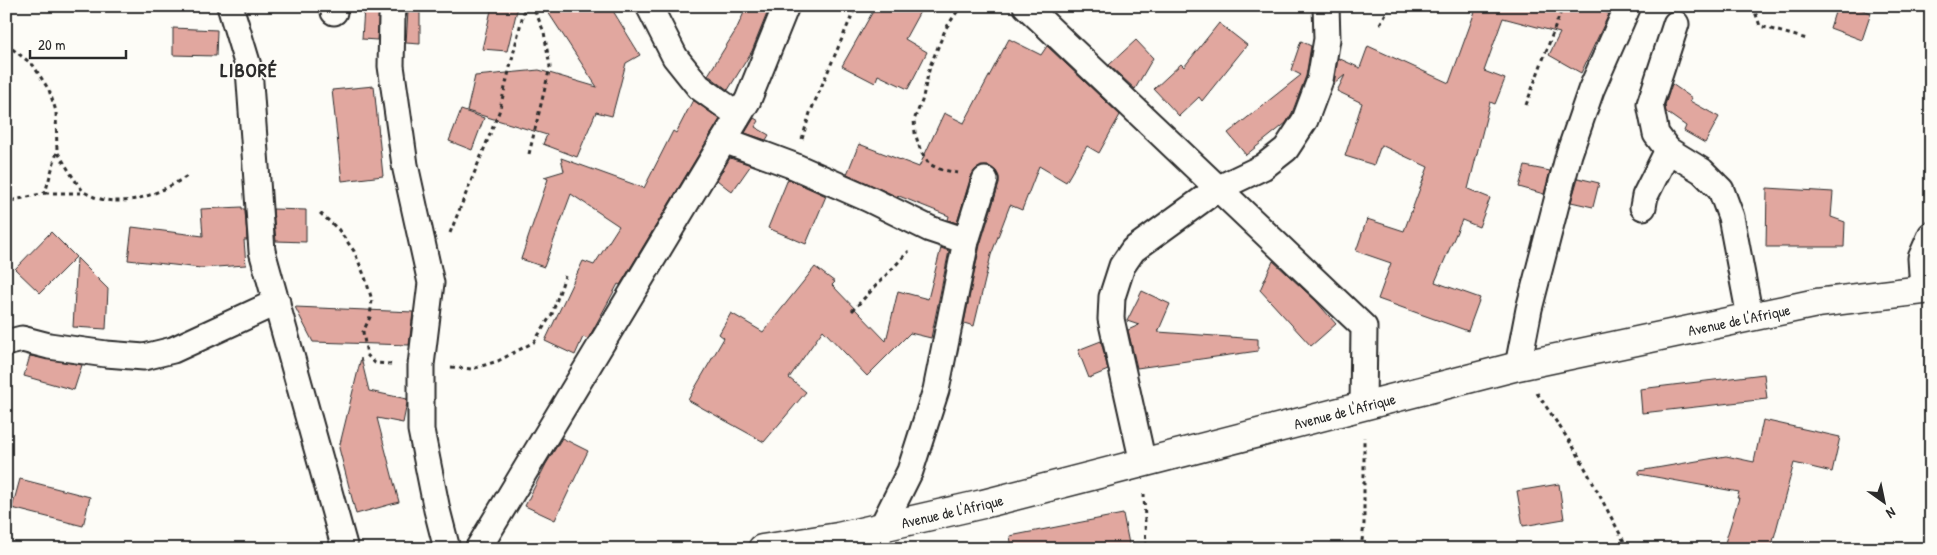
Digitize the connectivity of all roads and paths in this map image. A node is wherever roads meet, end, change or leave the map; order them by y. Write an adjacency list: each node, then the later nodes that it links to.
1 (230, 6): 42 (street)
2 (394, 6): 46 (street)
3 (526, 6): 38 (path)
4 (533, 6): 26 (path)
5 (649, 6): 22 (street)
6 (786, 6): 22 (street)
7 (856, 6): 27 (path)
8 (961, 6): 29 (path)
9 (1026, 6): 30 (street)
10 (1326, 6): 30 (street)
11 (1390, 6): 17 (path)
12 (1475, 6): 16 (path)
13 (1564, 6): 21 (path)
14 (1628, 6): 47 (street)
15 (1753, 6): 19 (path)
16 (1479, 8)
17 (1380, 24)
18 (1676, 24): 24 (street)
19 (1807, 39)
20 (6, 44): 25 (path)
21 (1526, 105)
22 (738, 115): 23 (street)
23 (724, 140): 27 (street); 53 (street)
24 (1668, 150): 34 (street); 44 (street)
25 (57, 152): 31 (path); 32 (path)
26 (529, 154)
27 (794, 166): 36 (street)
28 (189, 175): 32 (path)
29 (985, 180): 39 (street)
30 (1216, 189): 48 (street); 49 (street)
31 (45, 193): 32 (path); 33 (path)
32 (85, 193)
33 (6, 202)
34 (1644, 207)
35 (320, 213): 46 (path)
36 (930, 228): 39 (street); 43 (path)
37 (1931, 235): 41 (street)
38 (449, 237)
39 (966, 241): 50 (street)
40 (565, 276): 46 (path)
41 (1927, 290): 44 (main road, Avenue de l'Afrique)
42 (276, 302): 45 (street); 51 (street)
43 (852, 311)
44 (1750, 317): 47 (main road, Avenue de l'Afrique)
45 (6, 343)
46 (421, 365): 52 (street)
47 (1518, 366): 48 (main road, Avenue de l'Afrique); 57 (path)
48 (1364, 406): 49 (main road, Avenue de l'Afrique); 56 (path)
49 (1144, 463): 50 (main road, Avenue de l'Afrique); 55 (path)
50 (878, 538): 54 (main road, Avenue de l'Afrique)
51 (345, 549)
52 (447, 549)
53 (478, 549)
54 (762, 549)
55 (1146, 549)
56 (1361, 549)
57 (1628, 549)

